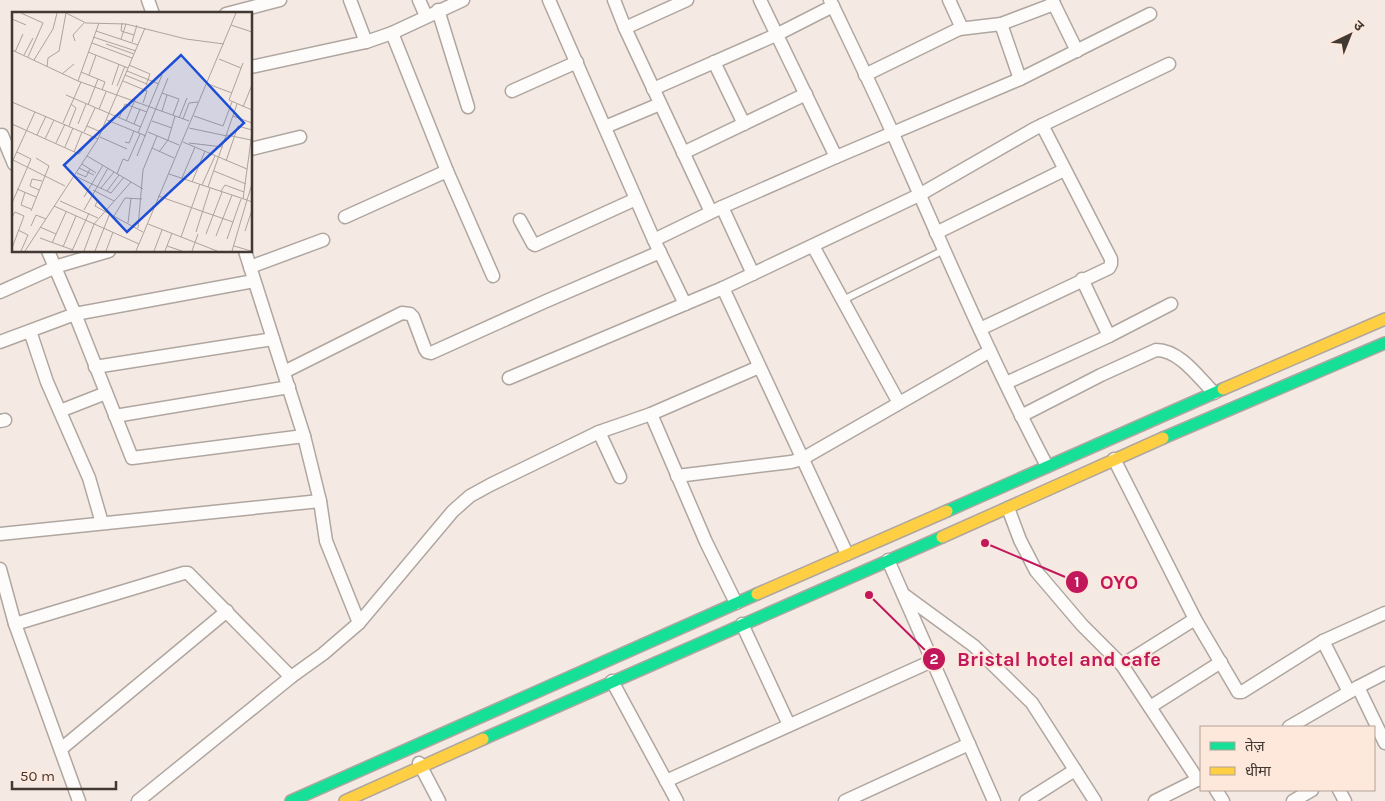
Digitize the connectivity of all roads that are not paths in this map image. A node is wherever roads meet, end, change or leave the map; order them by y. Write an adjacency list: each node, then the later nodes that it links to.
1 (148, 0): 14 (street)
2 (280, 0): 15 (street)
3 (350, 0): 23 (street)
4 (419, 0): 17 (street)
5 (463, 0): 13 (street)
6 (549, 0): 25 (street)
7 (614, 0): 19 (street)
8 (686, 0): 19 (street)
9 (760, 0): 22 (street)
10 (949, 0): 20 (street)
11 (1053, 2): 18 (street); 24 (street)
12 (832, 3): 22 (street); 29 (street)
13 (438, 10): 17 (street); 35 (street)
14 (152, 12)
15 (234, 12)
16 (1150, 14): 24 (street)
17 (426, 16): 21 (street)
18 (1001, 24): 20 (street); 30 (street)
19 (625, 28): 31 (street)
20 (959, 29): 29 (street)
21 (392, 33): 23 (street); 47 (street)
22 (776, 35): 26 (street); 33 (street)
23 (366, 42): 28 (street)
24 (1077, 51): 30 (street)
25 (577, 62): 32 (street); 38 (street)
26 (714, 62): 31 (street); 36 (street)
27 (1169, 64): 37 (street)
28 (252, 67)
29 (865, 75): 39 (street)
30 (1020, 79): 39 (street)
31 (653, 89): 34 (street)
32 (512, 92)
33 (806, 94): 36 (street); 45 (street)
34 (660, 104): 38 (street); 43 (street)
35 (468, 107)
36 (744, 124): 43 (street)
37 (1042, 126): 46 (street); 48 (street)
38 (605, 127): 49 (street)
39 (892, 133): 45 (street); 48 (street)
40 (5, 134): 44 (street)
41 (300, 137): 42 (street)
42 (252, 149)
43 (683, 153): 50 (street)
44 (12, 157)
45 (836, 157): 50 (street)
46 (1064, 170): 53 (street); 66 (street)
47 (447, 171): 51 (street); 65 (street)
48 (919, 195): 53 (street); 56 (street)
49 (636, 199): 52 (street); 55 (street)
50 (716, 210): 55 (street); 64 (street)
51 (345, 218)
52 (520, 220)
53 (936, 233): 57 (street)
54 (323, 240): 62 (street)
55 (654, 240): 61 (street)
56 (813, 246): 64 (street); 70 (street)
57 (944, 250): 70 (lane); 75 (street)
58 (48, 252): 63 (street)
59 (106, 252): 63 (street)
60 (246, 252): 62 (street)
61 (660, 252): 71 (street); 84 (street)
62 (250, 267): 67 (street)
63 (54, 268): 69 (street); 73 (street)
64 (753, 274): 68 (street)
65 (492, 276)
66 (1082, 279): 75 (street); 77 (street)
67 (254, 281): 73 (street); 78 (street)
68 (723, 288): 71 (street); 83 (street)
69 (0, 292)
70 (843, 300): 90 (street)
71 (685, 304): 85 (street)
72 (1171, 304): 77 (street)
73 (75, 314): 76 (street); 82 (street)
74 (1385, 319): 89 (highway)
75 (980, 329): 81 (street)
76 (30, 331): 79 (street); 91 (street)
77 (1109, 336): 86 (street)
78 (273, 339): 82 (street); 84 (street)
79 (0, 342)
80 (1385, 343): 98 (highway)
81 (990, 351): 86 (street); 90 (street)
82 (96, 367): 88 (street)
83 (759, 367): 92 (street); 97 (street)
84 (284, 372): 87 (street)
85 (509, 378)
86 (1006, 383): 94 (street)
87 (289, 387): 93 (street); 96 (street)
88 (106, 393): 91 (street); 93 (street)
89 (1214, 393): 94 (street); 99 (highway)
90 (899, 403): 97 (street)
91 (60, 411): 104 (street)
92 (651, 414): 95 (street); 100 (street)
93 (115, 416): 96 (street)
94 (1021, 416): 99 (street)
95 (599, 432): 101 (street); 114 (street)
96 (304, 436): 102 (street)
97 (802, 459): 100 (street); 106 (street)
98 (1114, 459): 103 (highway); 113 (street)
99 (1047, 466): 106 (highway)
100 (677, 476): 110 (street)
101 (620, 477)
102 (320, 502): 104 (street); 114 (street)
103 (1008, 508): 107 (highway); 120 (street)
104 (102, 523): 105 (street)
105 (0, 534)
106 (847, 554): 110 (highway)
107 (888, 560): 109 (street); 116 (highway)
108 (0, 576): 115 (street)
109 (903, 594): 118 (street); 135 (street)
110 (736, 603): 132 (highway)
111 (227, 611): 115 (street); 122 (street); 133 (street)
112 (1385, 613): 117 (street)
113 (1195, 618): 119 (street); 120 (street)
114 (359, 623): 122 (street)
115 (14, 624): 133 (street)
116 (742, 624): 123 (highway); 126 (street)
117 (1323, 641): 119 (street); 124 (street)
118 (932, 661): 126 (street); 131 (street)
119 (1221, 662): 125 (street)
120 (1122, 665): 125 (street)
121 (1385, 673): 124 (street)
122 (291, 677): 140 (street)
123 (612, 681): 134 (highway); 137 (street)
124 (1353, 689): 127 (street); 129 (street)
125 (1150, 707): 136 (street)
126 (789, 725): 137 (street)
127 (1291, 726)
128 (1375, 726): 130 (street)
129 (1375, 726)
130 (1385, 743)
131 (969, 744): 145 (street); 146 (street)
132 (411, 746): 134 (street); 141 (highway)
133 (61, 749): 139 (street)
134 (420, 766): 142 (highway); 143 (street)
135 (1075, 770): 147 (street); 148 (street)
136 (1200, 779): 149 (street)
137 (666, 781): 144 (street)
138 (1310, 791): 150 (street)
139 (80, 801)
140 (138, 801)
141 (291, 801)
142 (345, 801)
143 (438, 801)
144 (677, 801)
145 (845, 801)
146 (994, 801)
147 (1026, 801)
148 (1095, 801)
149 (1155, 801)
150 (1293, 801)

